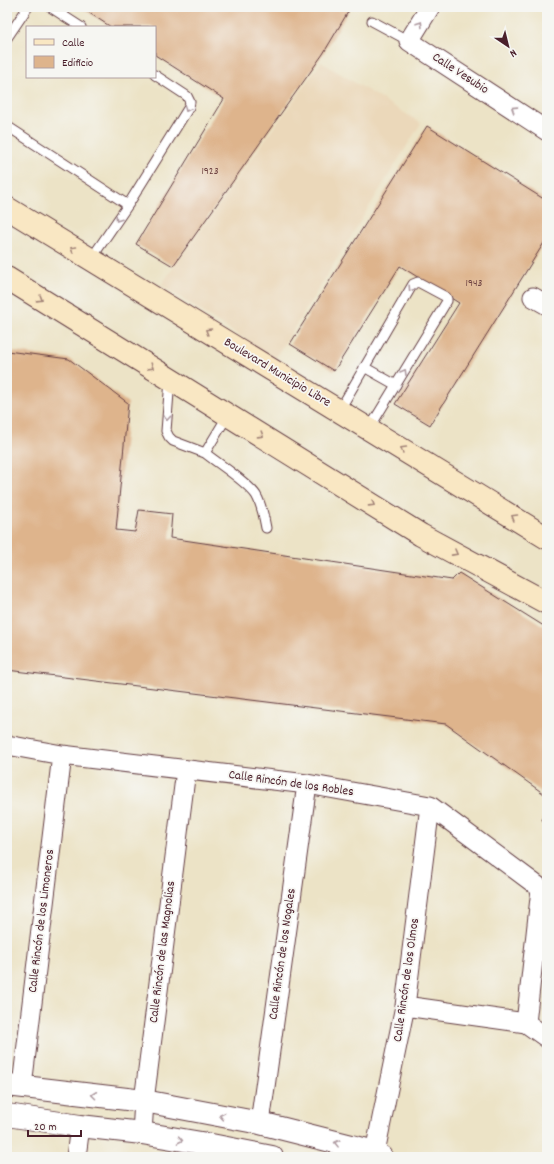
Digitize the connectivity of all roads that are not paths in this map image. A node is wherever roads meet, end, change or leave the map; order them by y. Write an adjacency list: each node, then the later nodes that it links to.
1 (28, 7): 6 (lane)
2 (50, 7): 5 (lane)
3 (430, 7): 7 (street, one-way to 3)
4 (372, 21): 7 (lane, Calle Vesubio)
5 (79, 26)
6 (7, 38)
7 (409, 41): 10 (street, Calle Vesubio, one-way to 7)
8 (156, 76): 11 (lane, one-way to 11)
9 (7, 126): 11 (lane)
10 (547, 131)
11 (128, 205): 13 (lane, one-way to 13)
12 (7, 208): 13 (main road, Boulevard Municipio Libre, one-way to 12)
13 (91, 260): 18 (main road, Boulevard Municipio Libre, one-way to 13)
14 (7, 278): 16 (main road, one-way to 16)
15 (364, 367): 17 (lane); 17 (lane, one-way to 15); 18 (lane)
16 (170, 379): 19 (main road); 21 (lane, one-way to 21)
17 (396, 385): 20 (lane)
18 (339, 411): 20 (main road, Boulevard Municipio Libre)
19 (228, 415): 21 (lane); 24 (main road, one-way to 24)
20 (369, 429): 23 (main road, Boulevard Municipio Libre, one-way to 20)
21 (205, 453): 22 (lane)
22 (266, 528)
23 (547, 538)
24 (547, 603)
25 (7, 745): 26 (street, Calle Rincón de los Robles)
26 (62, 755): 27 (street, Calle Rincón de los Robles); 34 (street, Calle Rincón de los Limoneros)
27 (186, 770): 28 (street, Calle Rincón de los Robles); 35 (street, Calle Rincón de las Magnolias)
28 (307, 784): 29 (street, Calle Rincón de los Robles); 37 (street, Calle Rincón de los Nogales)
29 (430, 806): 30 (street, Calle Rincón de los Robles); 31 (street, Calle Rincón de los Olmos)
30 (544, 891): 32 (street)
31 (405, 1006): 32 (street); 41 (street, Calle Rincón de los Olmos)
32 (526, 1023): 33 (street)
33 (547, 1038)
34 (14, 1086): 35 (street, one-way to 34)
35 (144, 1101): 37 (street, one-way to 35); 39 (street, Calle Rincón de las Magnolias)
36 (7, 1116): 38 (street)
37 (260, 1123): 41 (street, one-way to 37)
38 (80, 1126): 39 (street); 43 (street)
39 (142, 1133): 40 (street, one-way to 40)
40 (200, 1150): 42 (street)
41 (378, 1155)
42 (268, 1156)
43 (76, 1157)

